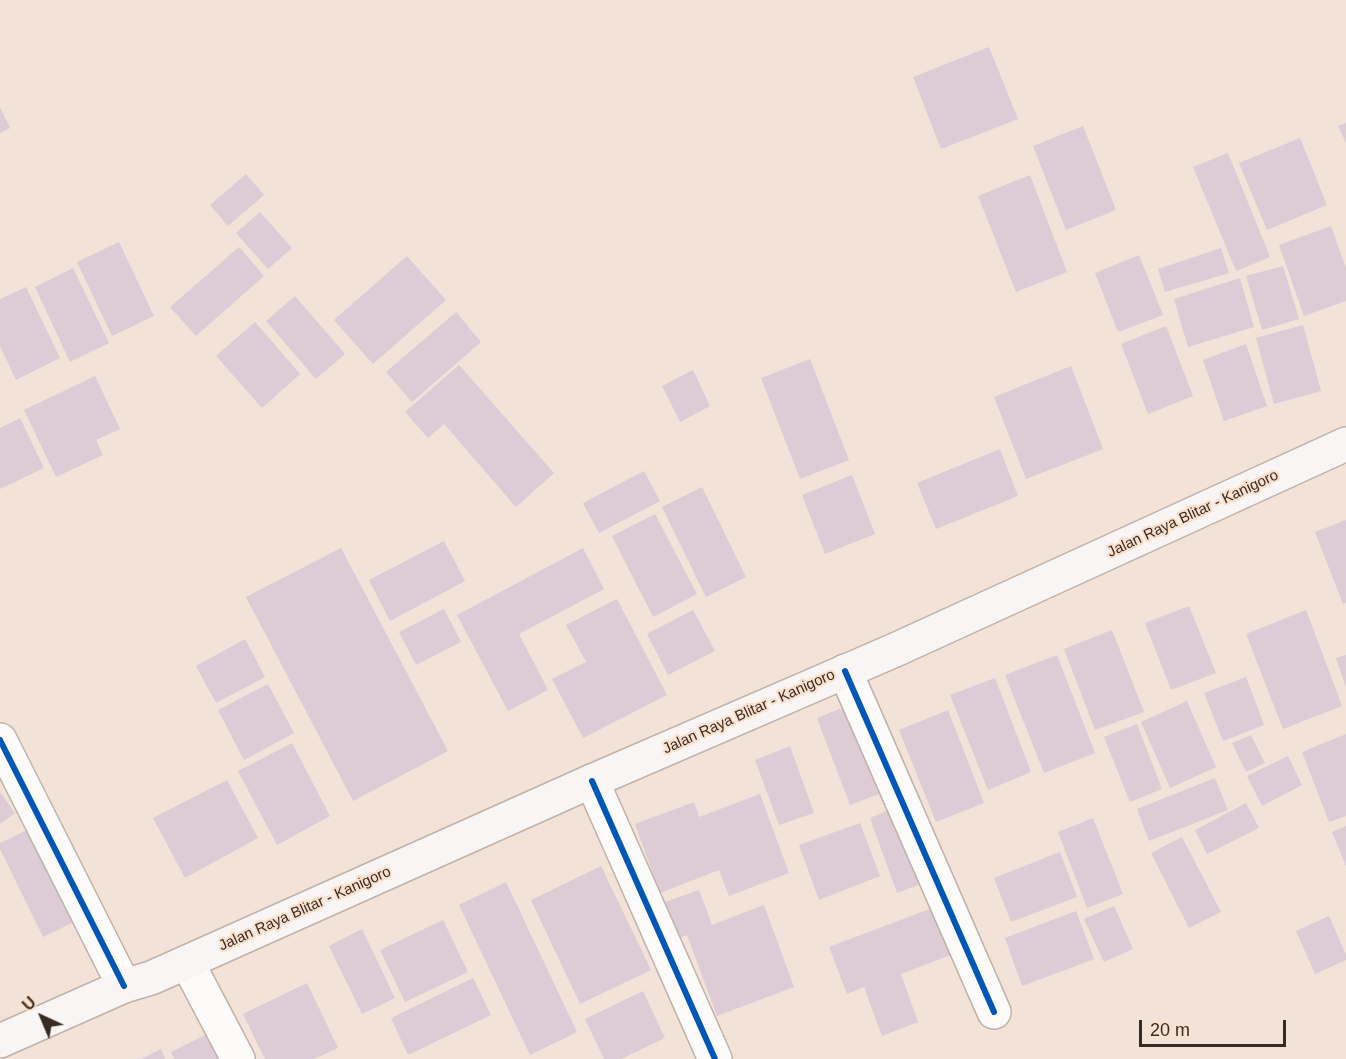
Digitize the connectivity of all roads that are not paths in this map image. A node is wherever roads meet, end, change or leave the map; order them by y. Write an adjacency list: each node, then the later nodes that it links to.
1 (1346, 444): 2 (main road, Jalan Raya Blitar - Kanigoro)
2 (845, 671): 4 (main road, Jalan Raya Blitar - Kanigoro); 7 (street)
3 (0, 741): 6 (street)
4 (592, 781): 5 (main road, Jalan Raya Blitar - Kanigoro); 10 (street)
5 (187, 962): 6 (main road, Jalan Raya Blitar - Kanigoro); 9 (street)
6 (138, 982): 8 (main road, Jalan Raya Blitar - Kanigoro)
7 (994, 1012)
8 (0, 1041)
9 (238, 1059)
10 (715, 1059)

